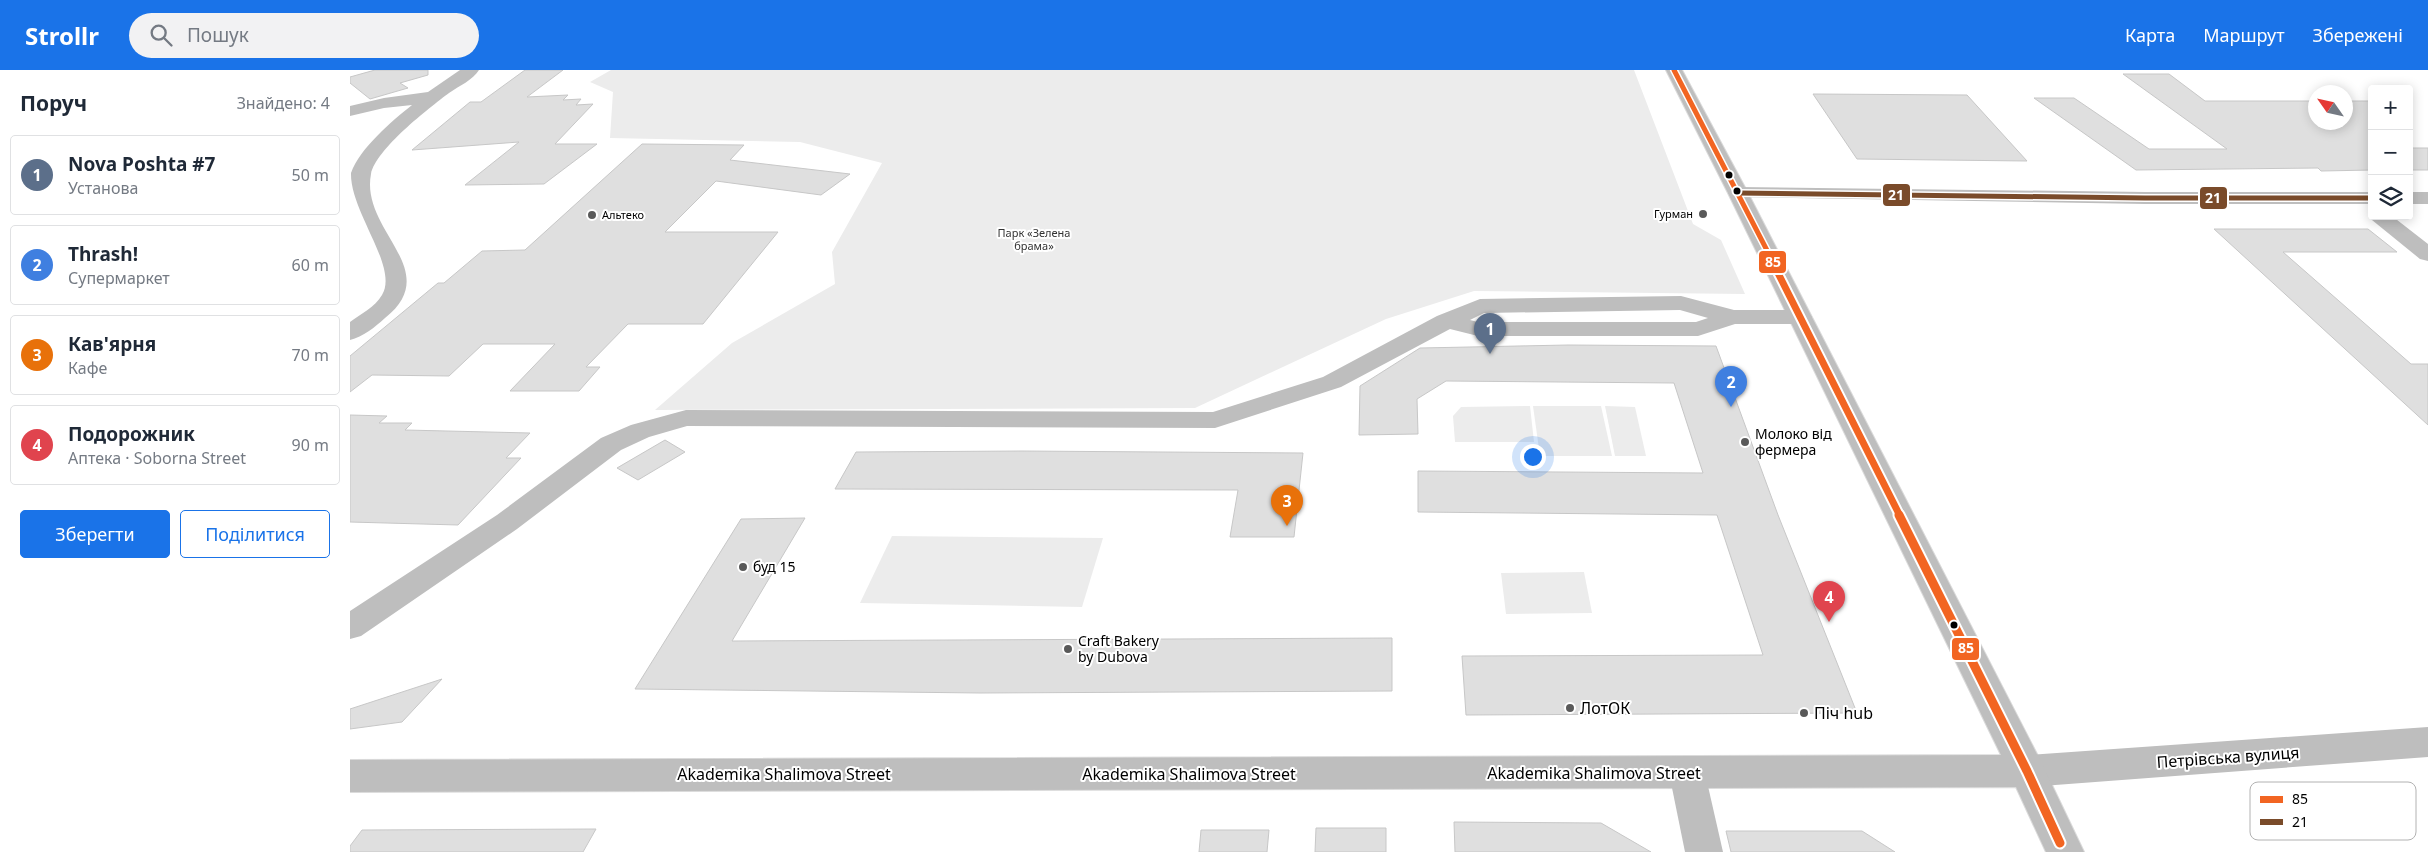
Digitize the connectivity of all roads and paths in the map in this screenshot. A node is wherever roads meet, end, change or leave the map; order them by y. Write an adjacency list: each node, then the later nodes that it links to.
1 (471, 70): 3 (street)
2 (1674, 70): 5 (street)
3 (433, 96): 4 (street); 12 (street)
4 (350, 111)
5 (1738, 193): 6 (street); 11 (street)
6 (2363, 198)
7 (2413, 198): 8 (street)
8 (2428, 198)
9 (2383, 220): 10 (street)
10 (2428, 254)
11 (1800, 317): 13 (street); 15 (street)
12 (350, 333)
13 (350, 627)
14 (2428, 742): 15 (street, Петрівська вулиця)
15 (2027, 771): 16 (street, Akademika Shalimova Street); 19 (street)
16 (1687, 773): 17 (street, Akademika Shalimova Street); 18 (street)
17 (350, 776)
18 (1704, 852)
19 (2065, 852)

